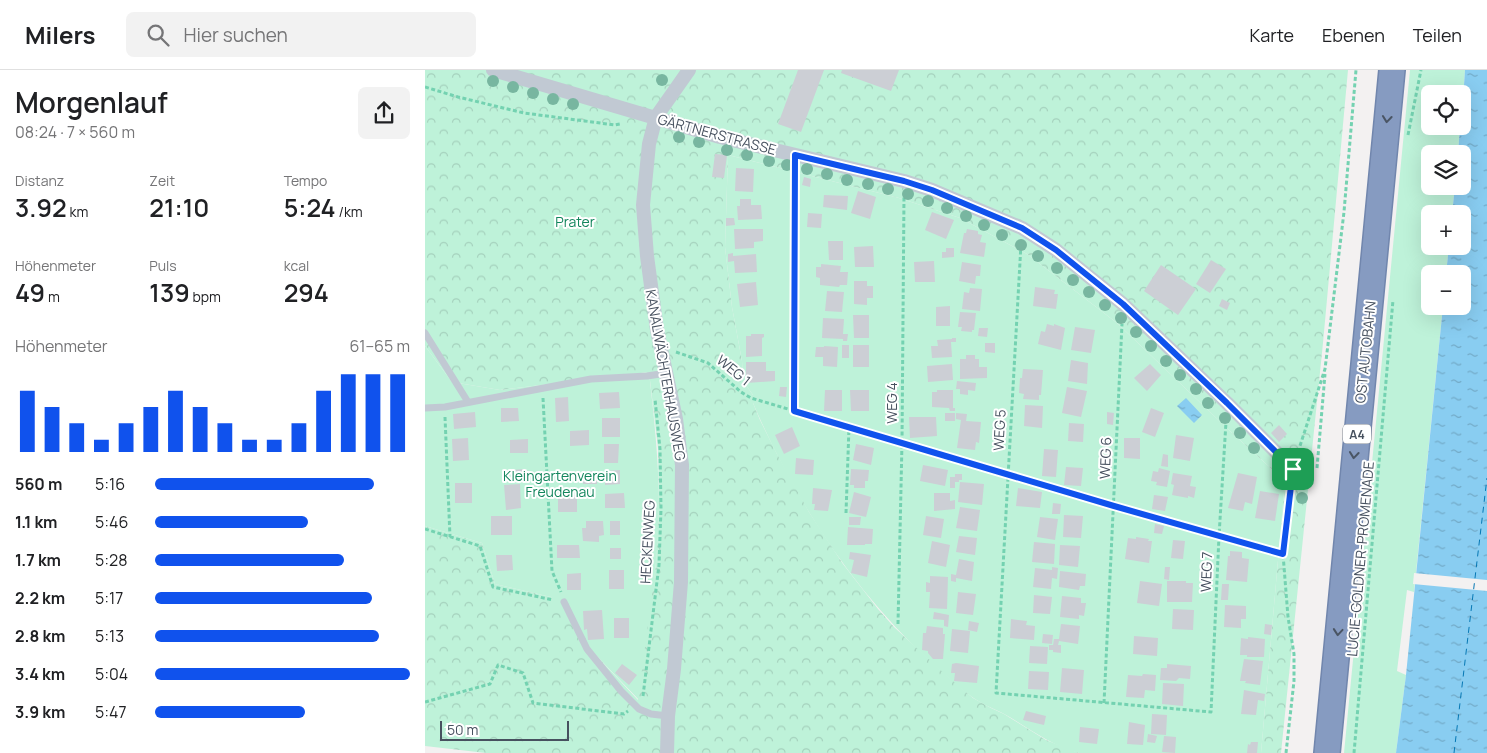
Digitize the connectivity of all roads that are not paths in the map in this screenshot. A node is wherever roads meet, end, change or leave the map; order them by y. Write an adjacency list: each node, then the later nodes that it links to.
1 (493, 70): 4 (street, GÄRTNERSTRASSE)
2 (689, 70): 4 (street)
3 (1392, 70): 13 (highway, OST AUTOBAHN / A4, one-way to 13)
4 (656, 117): 6 (street, KANALWÄCHTERHAUSWEG); 9 (street, GÄRTNERSTRASSE)
5 (425, 333): 7 (lane)
6 (667, 373): 7 (lane); 11 (street, KANALWÄCHTERHAUSWEG)
7 (468, 402): 8 (lane)
8 (425, 408)
9 (1293, 469)
10 (564, 602): 11 (lane)
11 (668, 716): 12 (street, KANALWÄCHTERHAUSWEG)
12 (667, 753)
13 (1327, 753)

